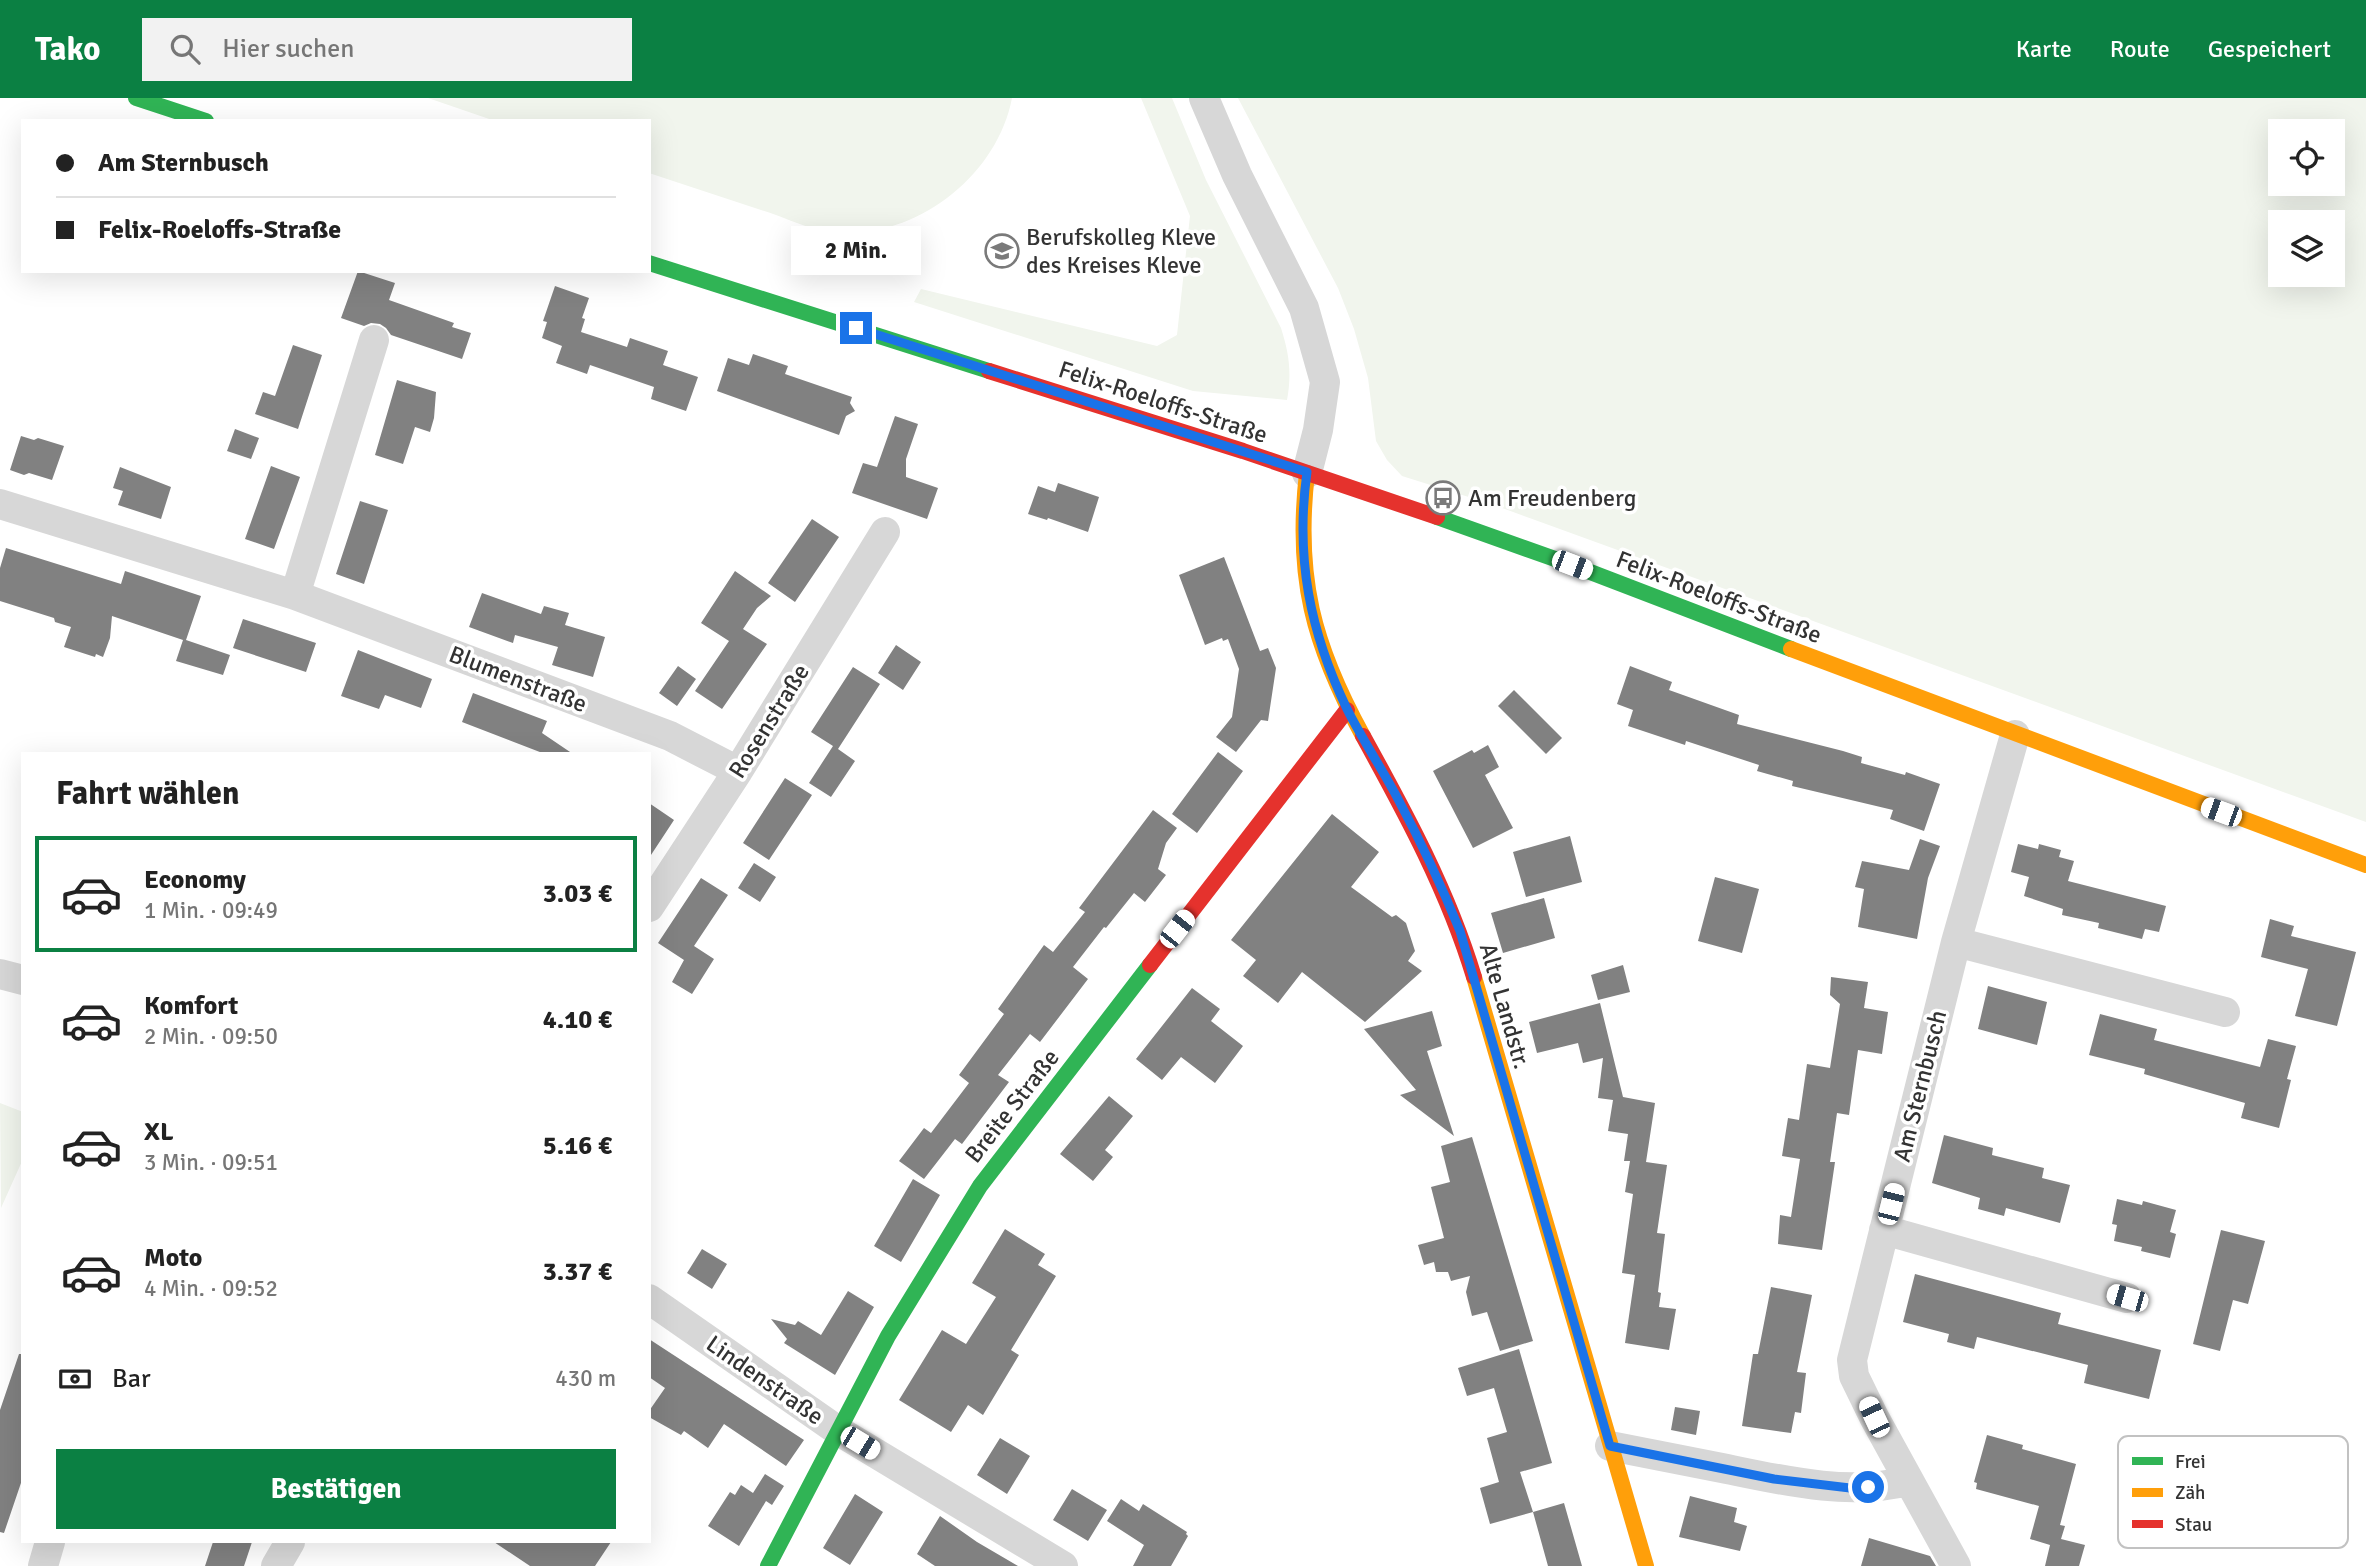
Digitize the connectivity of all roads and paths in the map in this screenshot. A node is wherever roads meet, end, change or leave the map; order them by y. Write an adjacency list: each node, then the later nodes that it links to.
1 (136, 98): 3 (street)
2 (1204, 98): 6 (street)
3 (200, 119)
4 (651, 264): 6 (street, Felix-Roeloffs-Straße)
5 (374, 340): 9 (street)
6 (1307, 472): 10 (street, Alte Landstr.); 11 (street, Felix-Roeloffs-Straße)
7 (0, 504): 9 (street, Blumenstraße)
8 (885, 532): 12 (street, Rosenstraße)
9 (295, 595): 12 (street, Blumenstraße)
10 (1348, 710): 22 (street, Breite Straße); 23 (street, Alte Landstr.)
11 (2015, 734): 13 (street, Felix-Roeloffs-Straße); 15 (street, Am Sternbusch)
12 (738, 771): 14 (street, Rosenstraße)
13 (2366, 865)
14 (651, 904)
15 (1956, 943): 18 (street); 19 (street, Am Sternbusch)
16 (0, 974): 17 (street)
17 (21, 979)
18 (2225, 1012)
19 (1885, 1230): 20 (street); 24 (street, Am Sternbusch)
20 (2127, 1298)
21 (651, 1300): 22 (street, Lindenstraße)
22 (837, 1430): 29 (street, Breite Straße); 30 (street, Lindenstraße)
23 (1610, 1446): 24 (street); 31 (street, Alte Landstr.)
24 (1908, 1481): 32 (street, Am Sternbusch)
25 (50, 1543): 27 (street)
26 (289, 1543): 28 (street)
27 (43, 1566)
28 (276, 1566)
29 (768, 1566)
30 (1063, 1566)
31 (1646, 1566)
32 (1956, 1566)

